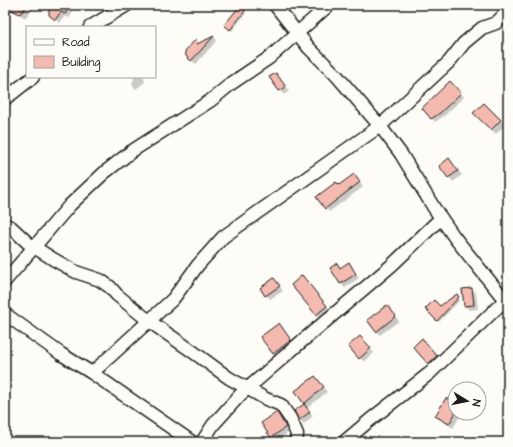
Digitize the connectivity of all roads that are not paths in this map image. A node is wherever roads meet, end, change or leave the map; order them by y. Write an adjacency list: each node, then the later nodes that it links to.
1 (127, 5): 5 (street)
2 (275, 5): 6 (street)
3 (329, 5): 6 (street)
4 (508, 11): 9 (street)
5 (92, 26)
6 (298, 34): 9 (street); 12 (street)
7 (32, 78): 8 (street)
8 (5, 99)
9 (380, 126): 10 (street); 16 (street)
10 (441, 218): 14 (street); 18 (street)
11 (5, 225): 12 (street)
12 (34, 248): 13 (street); 16 (street)
13 (5, 281)
14 (506, 302): 22 (street)
15 (5, 314): 17 (street)
16 (149, 321): 17 (street); 18 (street)
17 (92, 372): 19 (street)
18 (248, 388): 20 (street); 21 (street)
19 (192, 442)
20 (202, 442)
21 (296, 442)
22 (344, 442)

